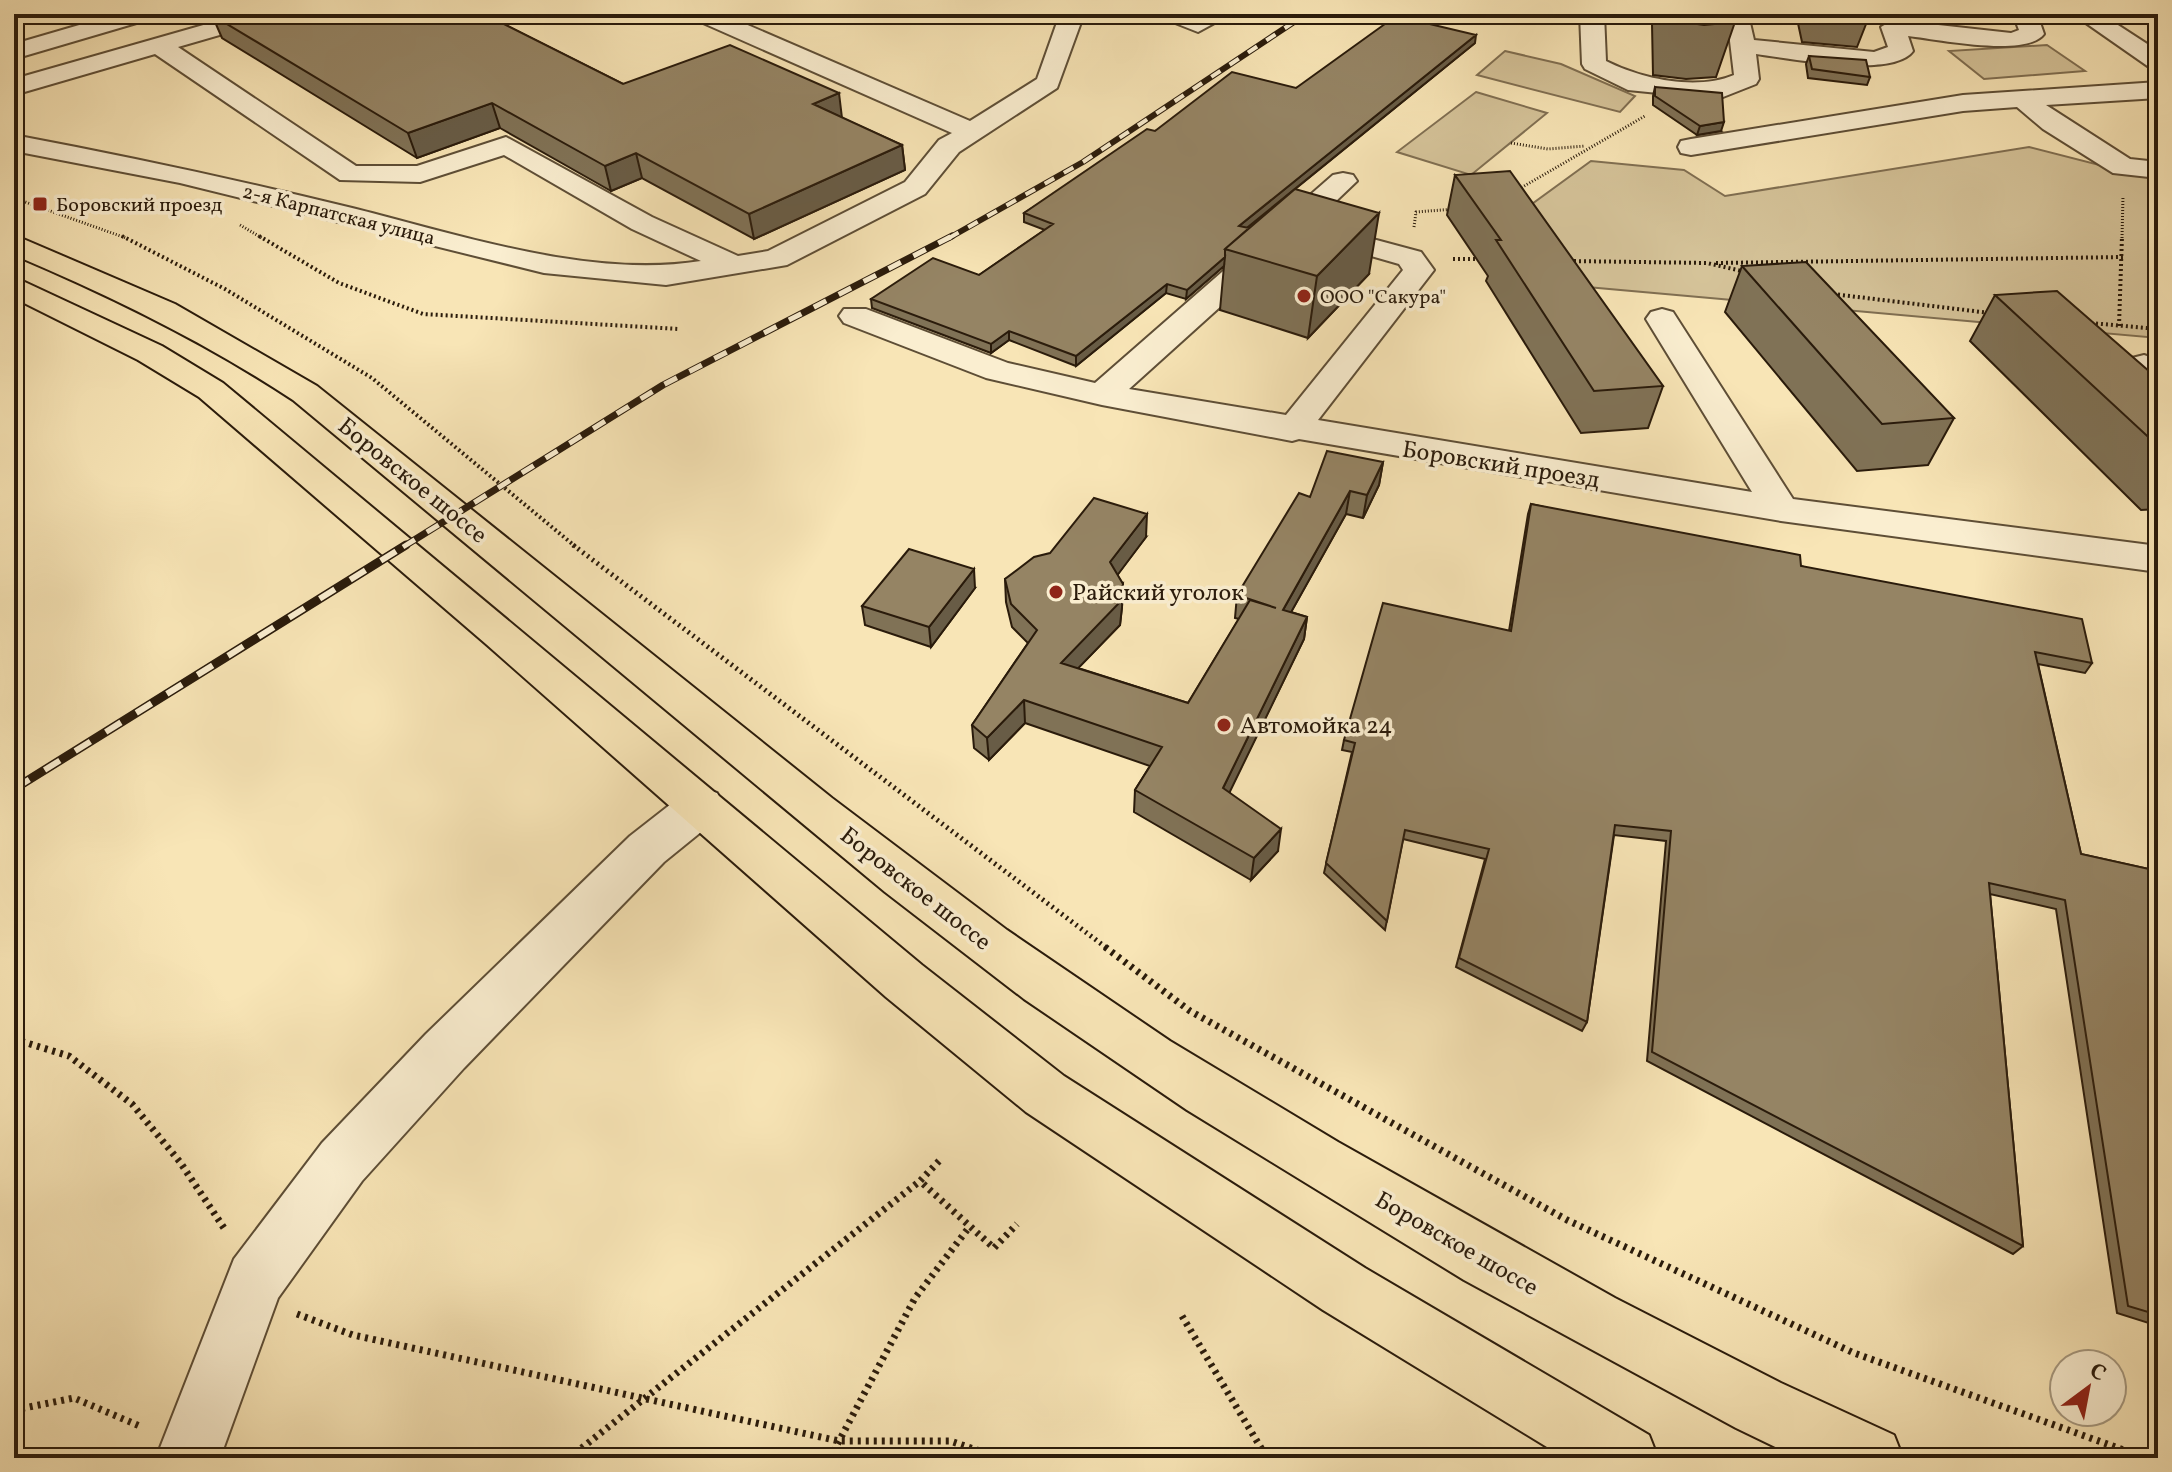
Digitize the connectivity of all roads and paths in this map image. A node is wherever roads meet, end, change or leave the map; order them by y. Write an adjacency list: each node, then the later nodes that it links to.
1 (142, 14): 13 (street)
2 (267, 14): 14 (street)
3 (702, 14): 22 (street)
4 (1072, 14): 22 (street, 2-я Карпатская улица)
5 (1173, 14): 6 (street)
6 (1219, 14)
7 (1592, 14): 20 (street)
8 (1703, 14): 11 (street)
9 (2025, 14): 12 (street)
10 (2085, 14): 17 (street)
11 (1739, 16): 15 (street)
12 (1891, 20): 15 (street)
13 (81, 23): 16 (street)
14 (158, 45): 18 (street); 41 (street)
15 (1744, 46): 20 (street)
16 (14, 52)
17 (2158, 62)
18 (14, 87)
19 (2158, 90): 21 (street)
20 (1718, 91): 25 (path)
21 (2023, 99): 26 (street); 27 (street)
22 (972, 132): 41 (street, 2-я Карпатская улица)
23 (14, 143): 41 (street, 2-я Карпатская улица)
24 (1511, 143): 25 (path)
25 (1590, 145): 30 (path)
26 (1691, 147)
27 (2123, 167): 28 (street); 36 (path)
28 (2158, 170)
29 (1343, 181): 34 (street)
30 (1517, 190)
31 (14, 198): 74 (path)
32 (1458, 209): 37 (path)
33 (234, 222): 50 (path)
34 (1295, 225): 37 (street); 52 (street)
35 (14, 244): 73 (main road, Боровское шоссе)
36 (2124, 257): 40 (path); 49 (path)
37 (1410, 258): 38 (path); 53 (street)
38 (1492, 260)
39 (1569, 261): 40 (path)
40 (1707, 263): 42 (path)
41 (734, 265)
42 (1749, 273)
43 (14, 286): 56 (main road)
44 (1819, 290): 45 (path)
45 (1998, 313)
46 (855, 316): 52 (street, Боровский проезд)
47 (1662, 319): 54 (street)
48 (2089, 323): 49 (path)
49 (2119, 326): 51 (path)
50 (679, 329)
51 (2158, 329)
52 (1102, 395): 53 (street, Боровский проезд)
53 (1292, 430): 54 (street, Боровский проезд)
54 (1781, 509): 55 (street, Боровский проезд)
55 (2158, 559)
56 (701, 806): 62 (street); 72 (main road)
57 (14, 1039): 62 (path)
58 (939, 1161): 59 (path)
59 (920, 1181): 61 (path); 64 (path)
60 (1017, 1224): 61 (path)
61 (970, 1226): 66 (path)
62 (255, 1280): 64 (path); 67 (street)
63 (1182, 1316): 71 (path)
64 (642, 1398): 66 (path); 68 (path)
65 (14, 1410): 67 (path)
66 (839, 1441): 69 (path); 70 (path)
67 (190, 1451)
68 (569, 1458)
69 (830, 1458)
70 (1001, 1458)
71 (1267, 1458)
72 (1626, 1458)
73 (1871, 1458)
74 (2146, 1458)

